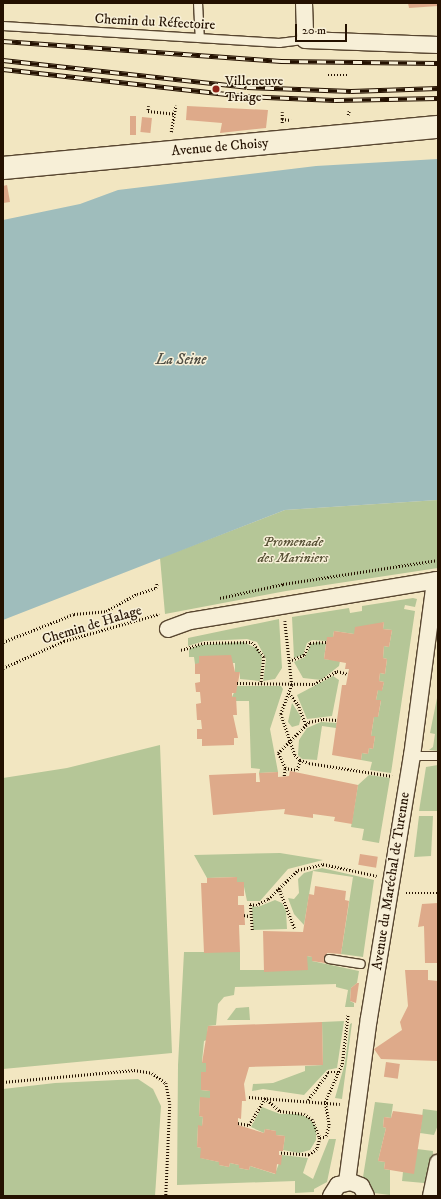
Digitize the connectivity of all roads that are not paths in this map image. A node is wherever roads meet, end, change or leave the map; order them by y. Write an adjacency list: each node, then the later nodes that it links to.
1 (198, 3): 4 (lane)
2 (304, 3): 5 (street)
3 (3, 26): 4 (lane, Chemin du Réfectoire)
4 (200, 38): 5 (lane, Chemin du Réfectoire)
5 (305, 40): 6 (street)
6 (438, 45)
7 (438, 126): 8 (main road, Avenue de Choisy)
8 (3, 168)
9 (437, 580): 10 (street, Avenue du Maréchal de Turenne); 11 (street, Avenue du Maréchal de Turenne)
10 (168, 628)
11 (412, 756): 12 (lane); 16 (street, Avenue du Maréchal de Turenne)
12 (438, 756)
13 (329, 959): 14 (lane)
14 (361, 964)
15 (438, 1163): 19 (street)
16 (347, 1182): 17 (street); 18 (street)
17 (331, 1196)
18 (366, 1196)
19 (431, 1196)

